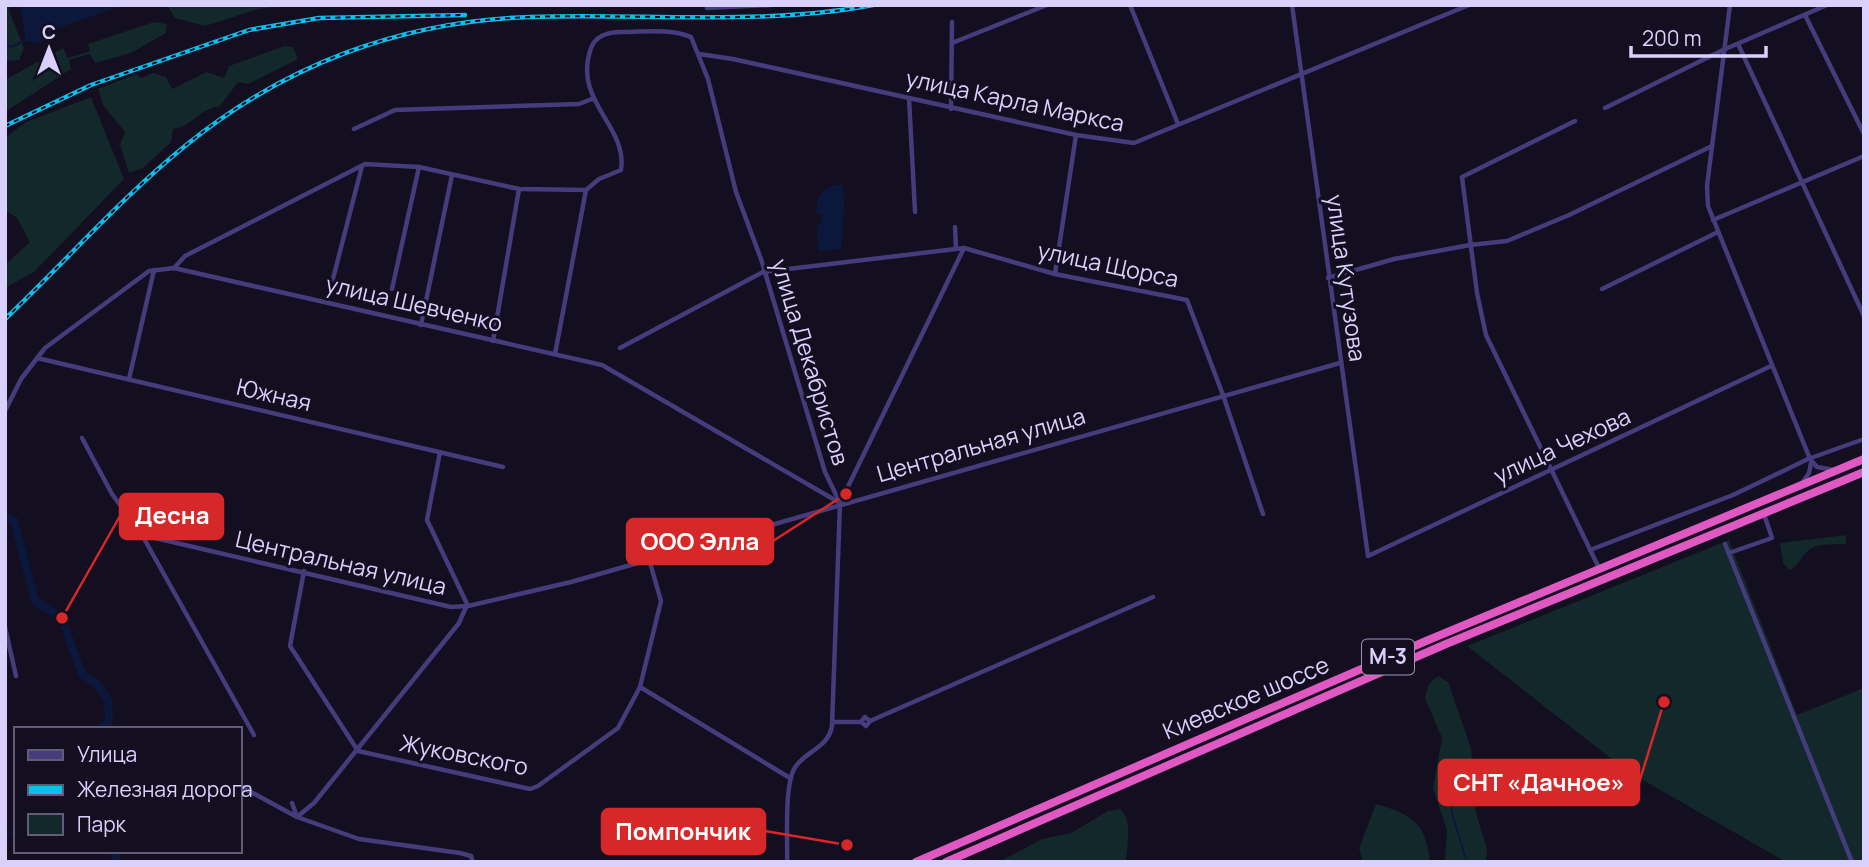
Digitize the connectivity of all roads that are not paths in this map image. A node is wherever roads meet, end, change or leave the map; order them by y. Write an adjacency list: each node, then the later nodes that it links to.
1 (707, 5): 2 (street)
2 (771, 5)
3 (1047, 5): 11 (street)
4 (1130, 5): 21 (street)
5 (1292, 5): 15 (street, улица Кутузова)
6 (1469, 5): 15 (street, улица Карла Маркса)
7 (1731, 5): 13 (street)
8 (1827, 5): 9 (street)
9 (1805, 15): 12 (street); 23 (street)
10 (952, 22): 11 (street)
11 (952, 43): 19 (street)
12 (1738, 44): 13 (street); 30 (street)
13 (1723, 50): 18 (street); 25 (street)
14 (699, 54): 16 (street, улица Карла Маркса); 17 (street, улица Декабристов); 42 (street, улица Декабристов)
15 (1300, 73): 21 (street, улица Карла Маркса); 44 (street, улица Кутузова)
16 (909, 98): 19 (street, улица Карла Маркса); 33 (street)
17 (592, 99): 22 (street); 32 (street)
18 (1605, 108)
19 (951, 109): 24 (street, улица Карла Маркса)
20 (1575, 121): 37 (street)
21 (1178, 125): 24 (street, улица Карла Маркса)
22 (354, 129)
23 (1864, 134)
24 (1076, 135): 43 (street)
25 (1713, 146): 34 (street); 37 (street)
26 (1864, 156): 30 (street)
27 (362, 165): 28 (street); 40 (street); 47 (street)
28 (419, 167): 29 (street); 45 (street)
29 (452, 175): 31 (street); 49 (street)
30 (1800, 183): 34 (street); 48 (street)
31 (519, 189): 32 (street); 50 (street)
32 (586, 190): 52 (street)
33 (915, 212)
34 (1713, 220): 36 (street)
35 (956, 227): 39 (street)
36 (1718, 232): 46 (street); 55 (street)
37 (1471, 244): 44 (street); 66 (street)
38 (964, 248): 39 (street); 43 (street, улица Щорса); 69 (street)
39 (956, 249): 42 (street)
40 (174, 268): 41 (street, улица Шевченко); 47 (street, улица Шевченко)
41 (154, 270): 53 (street, улица Шевченко); 56 (street)
42 (763, 272): 51 (street); 69 (street, улица Декабристов)
43 (1055, 274): 57 (street, улица Щорса)
44 (1328, 278): 54 (street, улица Кутузова)
45 (392, 289)
46 (1602, 289)
47 (327, 302): 49 (street, улица Шевченко)
48 (1864, 316)
49 (421, 325): 50 (street, улица Шевченко)
50 (493, 341): 52 (street, улица Шевченко)
51 (620, 348)
52 (555, 354): 69 (street, улица Шевченко)
53 (37, 358): 56 (street, Южная); 58 (street, улица Шевченко)
54 (1340, 363): 57 (street, Центральная улица); 76 (street, улица Кутузова)
55 (1771, 366): 62 (street); 66 (street, улица Чехова)
56 (129, 379): 61 (street, Южная)
57 (1223, 395): 69 (street, Центральная улица); 70 (street, улица Щорса)
58 (5, 411)
59 (82, 438): 72 (street)
60 (1864, 439): 62 (street)
61 (440, 452): 64 (street, Южная); 81 (street)
62 (1810, 459): 65 (street); 68 (street); 74 (street)
63 (1864, 459): 65 (highway, Киевское шоссе / М-3)
64 (503, 467)
65 (1841, 469): 68 (highway, Киевское шоссе / М-3)
66 (1550, 471): 74 (street); 76 (street, улица Чехова)
67 (1864, 472): 71 (highway, Киевское шоссе / М-3)
68 (1790, 491): 78 (highway, Киевское шоссе / М-3)
69 (840, 503): 77 (street, Центральная улица); 85 (street, улица Декабристов)
70 (1263, 514)
71 (1764, 514): 75 (street); 95 (highway, Киевское шоссе / М-3)
72 (142, 535): 79 (street, Центральная улица); 86 (street)
73 (1725, 544): 75 (street)
74 (1590, 550): 78 (street)
75 (1729, 553): 96 (street)
76 (1368, 556)
77 (649, 559): 81 (street, Центральная улица); 84 (street, Жуковского)
78 (1599, 569): 94 (highway, Киевское шоссе / М-3)
79 (304, 571): 81 (street, Центральная улица); 87 (street)
80 (1153, 597): 85 (street)
81 (467, 607): 87 (street)
82 (5, 627): 83 (street)
83 (16, 676)
84 (640, 687): 87 (street, Жуковского); 88 (street)
85 (832, 722): 88 (street)
86 (254, 735)
87 (358, 751): 91 (street)
88 (790, 778): 93 (street)
89 (242, 787): 91 (street)
90 (292, 803): 91 (street)
91 (297, 817): 92 (street)
92 (473, 862)
93 (787, 862)
94 (916, 862)
95 (946, 862)
96 (1852, 862)

